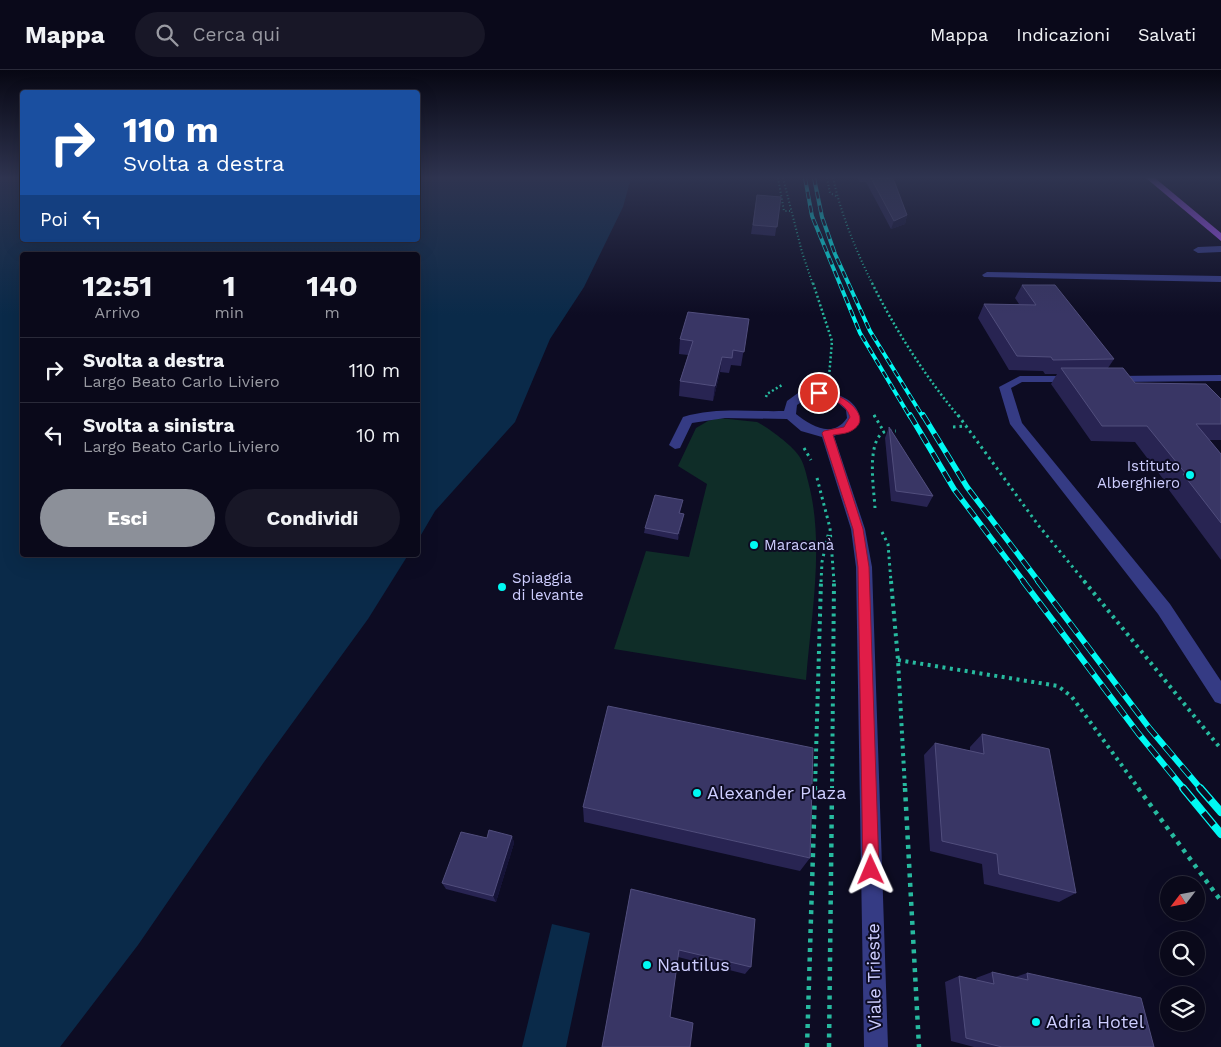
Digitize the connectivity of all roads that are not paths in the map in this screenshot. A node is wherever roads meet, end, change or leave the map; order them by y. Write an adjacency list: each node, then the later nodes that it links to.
1 (1204, 224): 2 (main road)
2 (1221, 238)
3 (1221, 249): 4 (street)
4 (1198, 250)
5 (987, 275): 6 (street)
6 (1221, 279)
7 (1220, 379): 11 (street)
8 (790, 415): 9 (street); 9 (street); 10 (street)
9 (827, 433): 12 (street, Viale Trieste)
10 (675, 445)
11 (1221, 696)
12 (876, 1047)

